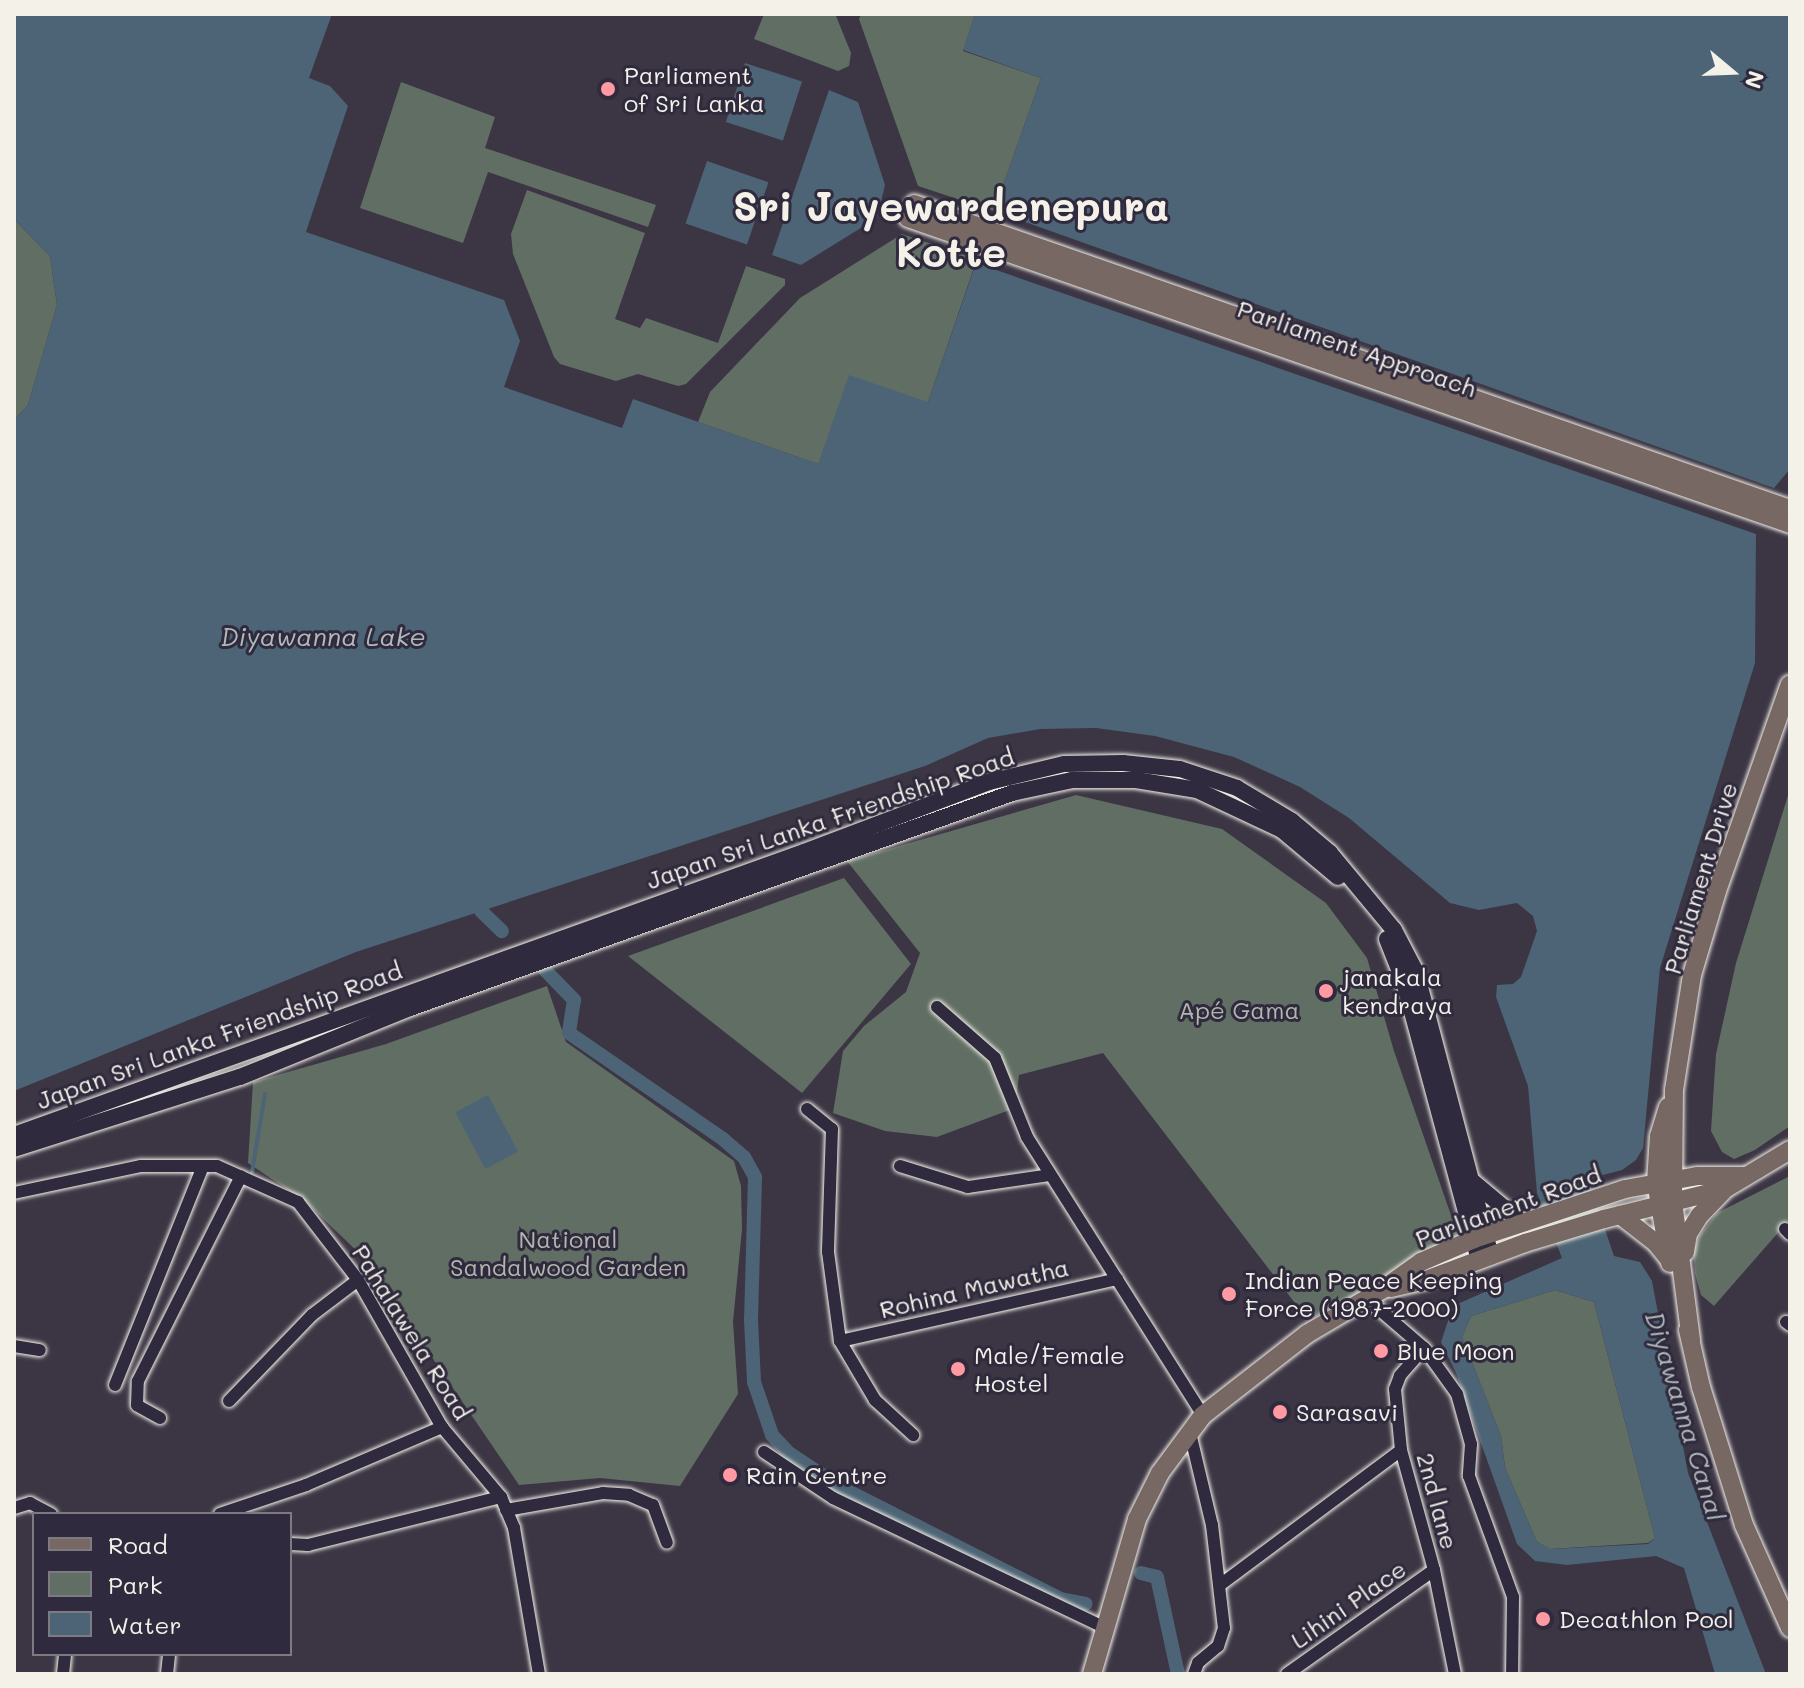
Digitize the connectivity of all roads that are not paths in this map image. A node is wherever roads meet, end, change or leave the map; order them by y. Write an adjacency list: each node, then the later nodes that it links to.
1 (1790, 509): 2 (main road, Parliament Approach)
2 (1790, 524)
3 (1790, 684): 5 (main road, Parliament Drive)
4 (937, 1007): 13 (street, Rohina Mawatha)
5 (1674, 1090): 8 (main road, Parliament Drive); 17 (main road, Parliament Drive)
6 (807, 1109): 30 (street)
7 (14, 1135): 16 (main road, Japan Sri Lanka Friendship Road)
8 (1659, 1136): 17 (main road, Parliament Drive); 18 (main road)
9 (14, 1149): 24 (main road, Japan Sri Lanka Friendship Road)
10 (1790, 1150): 15 (main road, Parliament Road)
11 (203, 1166): 14 (street, Pahalawela Road); 20 (street, Pahalawela Road); 34 (street)
12 (900, 1166): 13 (street)
13 (1050, 1175): 27 (street, Rohina Mawatha)
14 (241, 1176): 28 (street, Pahalawela Road); 37 (street)
15 (1746, 1176): 17 (main road, Parliament Road); 19 (main road, Parliament Road)
16 (1470, 1179): 23 (main road); 24 (main road, Japan Sri Lanka Friendship Road)
17 (1664, 1180): 18 (main road, Parliament Road); 21 (main road)
18 (1625, 1189): 23 (main road, Parliament Road)
19 (1725, 1189): 21 (main road, Parliament Road); 26 (main road)
20 (14, 1193)
21 (1666, 1204): 22 (main road, Parliament Road); 26 (main road)
22 (1612, 1217): 25 (main road, Parliament Road); 26 (main road)
23 (1527, 1221): 24 (main road, Parliament Road)
24 (1480, 1238): 25 (main road, Japan Sri Lanka Friendship Road); 29 (main road, Parliament Road)
25 (1485, 1258): 29 (main road, Parliament Road)
26 (1676, 1265): 51 (main road)
27 (1117, 1279): 30 (street, Rohina Mawatha); 36 (street, Rohina Mawatha)
28 (358, 1280): 35 (street); 38 (street, Pahalawela Road)
29 (1375, 1294): 32 (street); 36 (main road, Parliament Road)
30 (840, 1341): 40 (street)
31 (14, 1346): 33 (street)
32 (1424, 1348): 41 (street, 2nd lane); 59 (street)
33 (40, 1350)
34 (115, 1385)
35 (229, 1401)
36 (1203, 1415): 39 (main road, Parliament Road)
37 (160, 1418)
38 (442, 1427): 43 (street, Pahalawela Road); 46 (street)
39 (1190, 1433): 50 (street); 52 (main road, Parliament Road)
40 (913, 1435)
41 (1401, 1450): 49 (street, 2nd lane); 50 (street)
42 (764, 1452): 52 (street)
43 (504, 1504): 47 (street); 48 (street); 54 (street, Pahalawela Road)
44 (14, 1508): 45 (street)
45 (47, 1512)
46 (226, 1512)
47 (667, 1543)
48 (292, 1544)
49 (1434, 1570): 57 (street, Lihini Place); 58 (street, 2nd lane)
50 (1220, 1585): 56 (street)
51 (1784, 1604): 53 (main road)
52 (1105, 1628): 55 (main road, Parliament Road)
53 (1790, 1628)
54 (539, 1674)
55 (1092, 1674)
56 (1194, 1674)
57 (1287, 1674)
58 (1455, 1674)
59 (1512, 1674)

